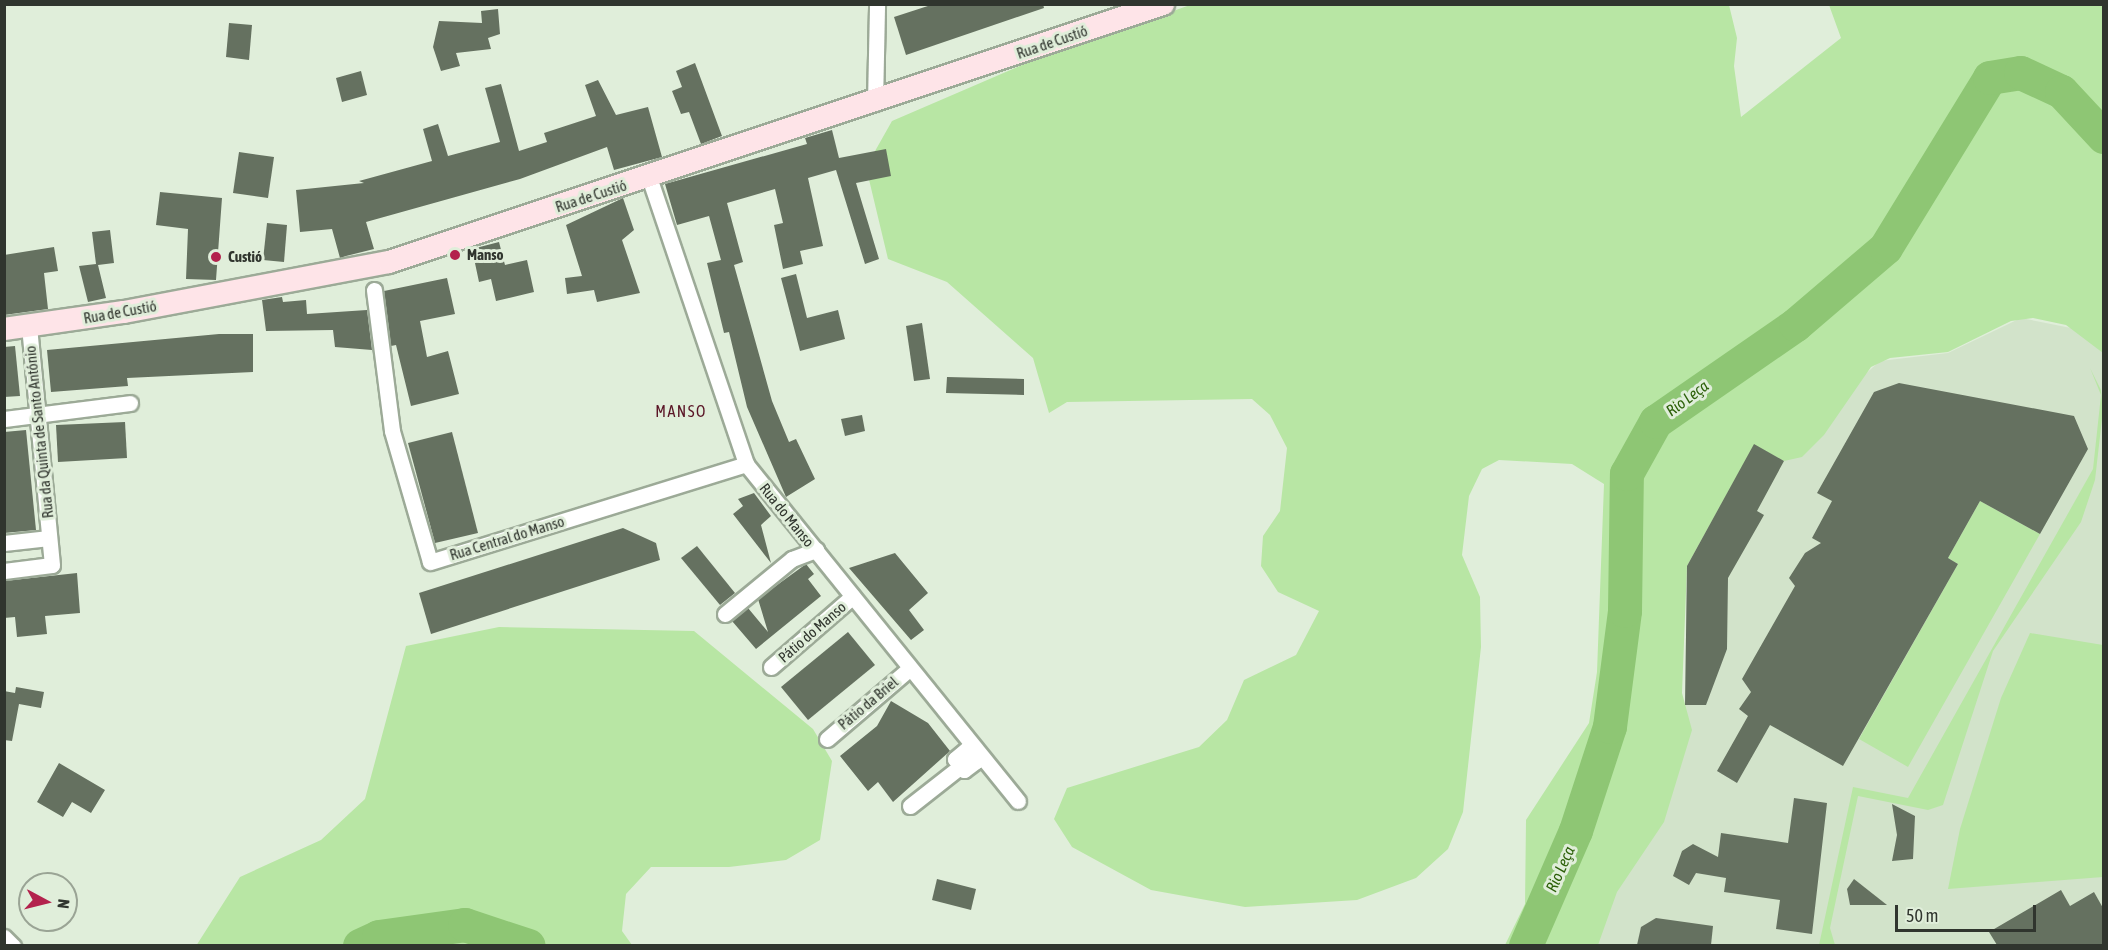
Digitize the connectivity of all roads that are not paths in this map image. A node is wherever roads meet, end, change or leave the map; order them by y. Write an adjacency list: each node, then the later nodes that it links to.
1 (877, 4): 3 (street)
2 (1163, 4): 3 (main road, Rua de Custió)
3 (875, 103): 4 (main road, Rua de Custió)
4 (650, 177): 6 (main road, Rua de Custió); 11 (street, Rua do Manso)
5 (374, 290): 11 (street, Rua Central do Manso)
6 (29, 327): 7 (main road, Rua de Custió); 9 (street, Rua da Quinta de Santo António)
7 (4, 329)
8 (130, 403): 9 (street)
9 (37, 416): 10 (street); 12 (street, Rua da Quinta de Santo António)
10 (4, 419)
11 (746, 464): 14 (street, Rua do Manso)
12 (49, 537): 13 (street); 15 (street, Rua da Quinta de Santo António)
13 (4, 543)
14 (816, 550): 16 (street, Rua do Manso); 17 (street)
15 (4, 571)
16 (853, 597): 18 (street, Pátio do Manso); 19 (street, Rua do Manso)
17 (725, 614)
18 (771, 667)
19 (910, 668): 20 (street, Pátio da Briel); 21 (street, Rua do Manso)
20 (827, 739)
21 (970, 757): 22 (street, Rua do Manso); 23 (street)
22 (1018, 801)
23 (910, 806)
24 (4, 937): 25 (street)
25 (13, 945)

